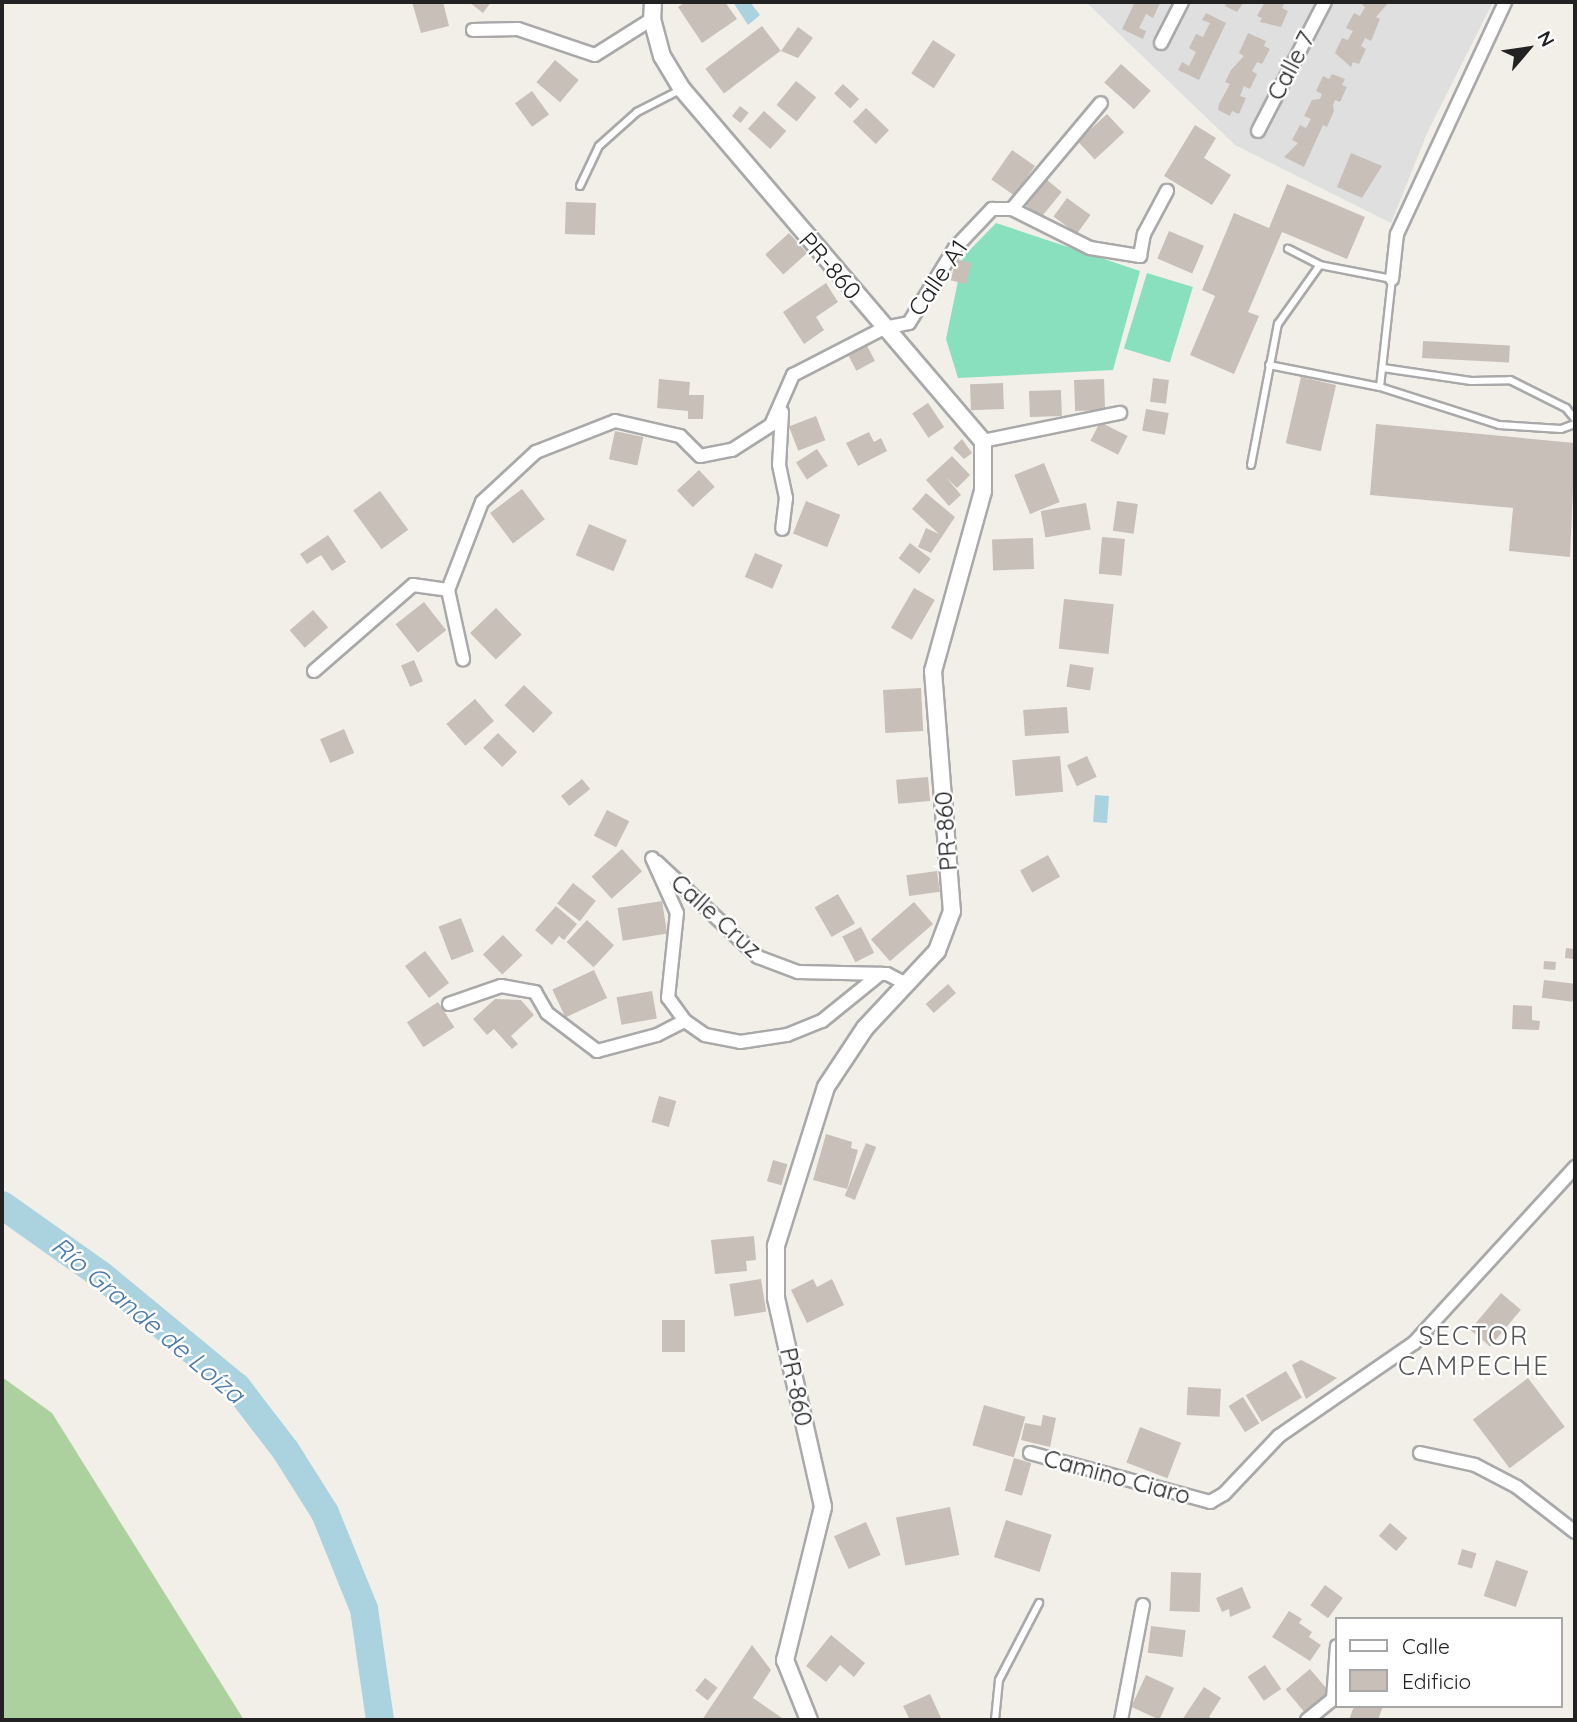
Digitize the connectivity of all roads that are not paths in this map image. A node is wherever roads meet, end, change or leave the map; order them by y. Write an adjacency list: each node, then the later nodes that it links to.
1 (653, 2): 5 (street, PR-860 / PR-860)
2 (1182, 2): 7 (street)
3 (1325, 2): 10 (street, Calle 7)
4 (1505, 2): 16 (street)
5 (652, 19): 6 (street); 8 (street, PR-860 / PR-860)
6 (473, 30)
7 (1161, 43)
8 (682, 89): 11 (lane); 17 (street, PR-860 / PR-860)
9 (1101, 103): 13 (street)
10 (1258, 131)
11 (580, 186)
12 (1167, 191): 13 (street)
13 (1012, 209): 17 (street, Calle A1)
14 (1288, 249): 15 (lane)
15 (1320, 265): 16 (lane); 18 (lane)
16 (1392, 279): 19 (lane)
17 (884, 328): 21 (street, Calle A1); 24 (street, PR-860 / PR-860)
18 (1269, 365): 20 (lane); 25 (lane)
19 (1383, 368): 20 (lane); 23 (lane)
20 (1380, 387): 23 (lane)
21 (783, 398): 26 (street); 27 (street, Calle A1)
22 (1120, 413): 24 (street)
23 (1575, 421)
24 (983, 441): 31 (street, PR-860 / PR-860)
25 (1251, 465)
26 (782, 528)
27 (448, 590): 28 (street); 29 (street)
28 (463, 659)
29 (314, 671)
30 (880, 974): 31 (street, Calle Cruz); 33 (street); 33 (street, Calle Cruz)
31 (907, 984): 41 (street, PR-860 / PR-860)
32 (449, 1004): 33 (street)
33 (685, 1021)
34 (1575, 1167): 35 (street, Camino Ciaro)
35 (1030, 1453)
36 (1420, 1453): 37 (street)
37 (1575, 1532)
38 (1039, 1603): 42 (lane)
39 (1143, 1605): 43 (street)
40 (1336, 1659): 44 (street)
41 (809, 1720)
42 (995, 1720)
43 (1121, 1720)
44 (1307, 1720)

